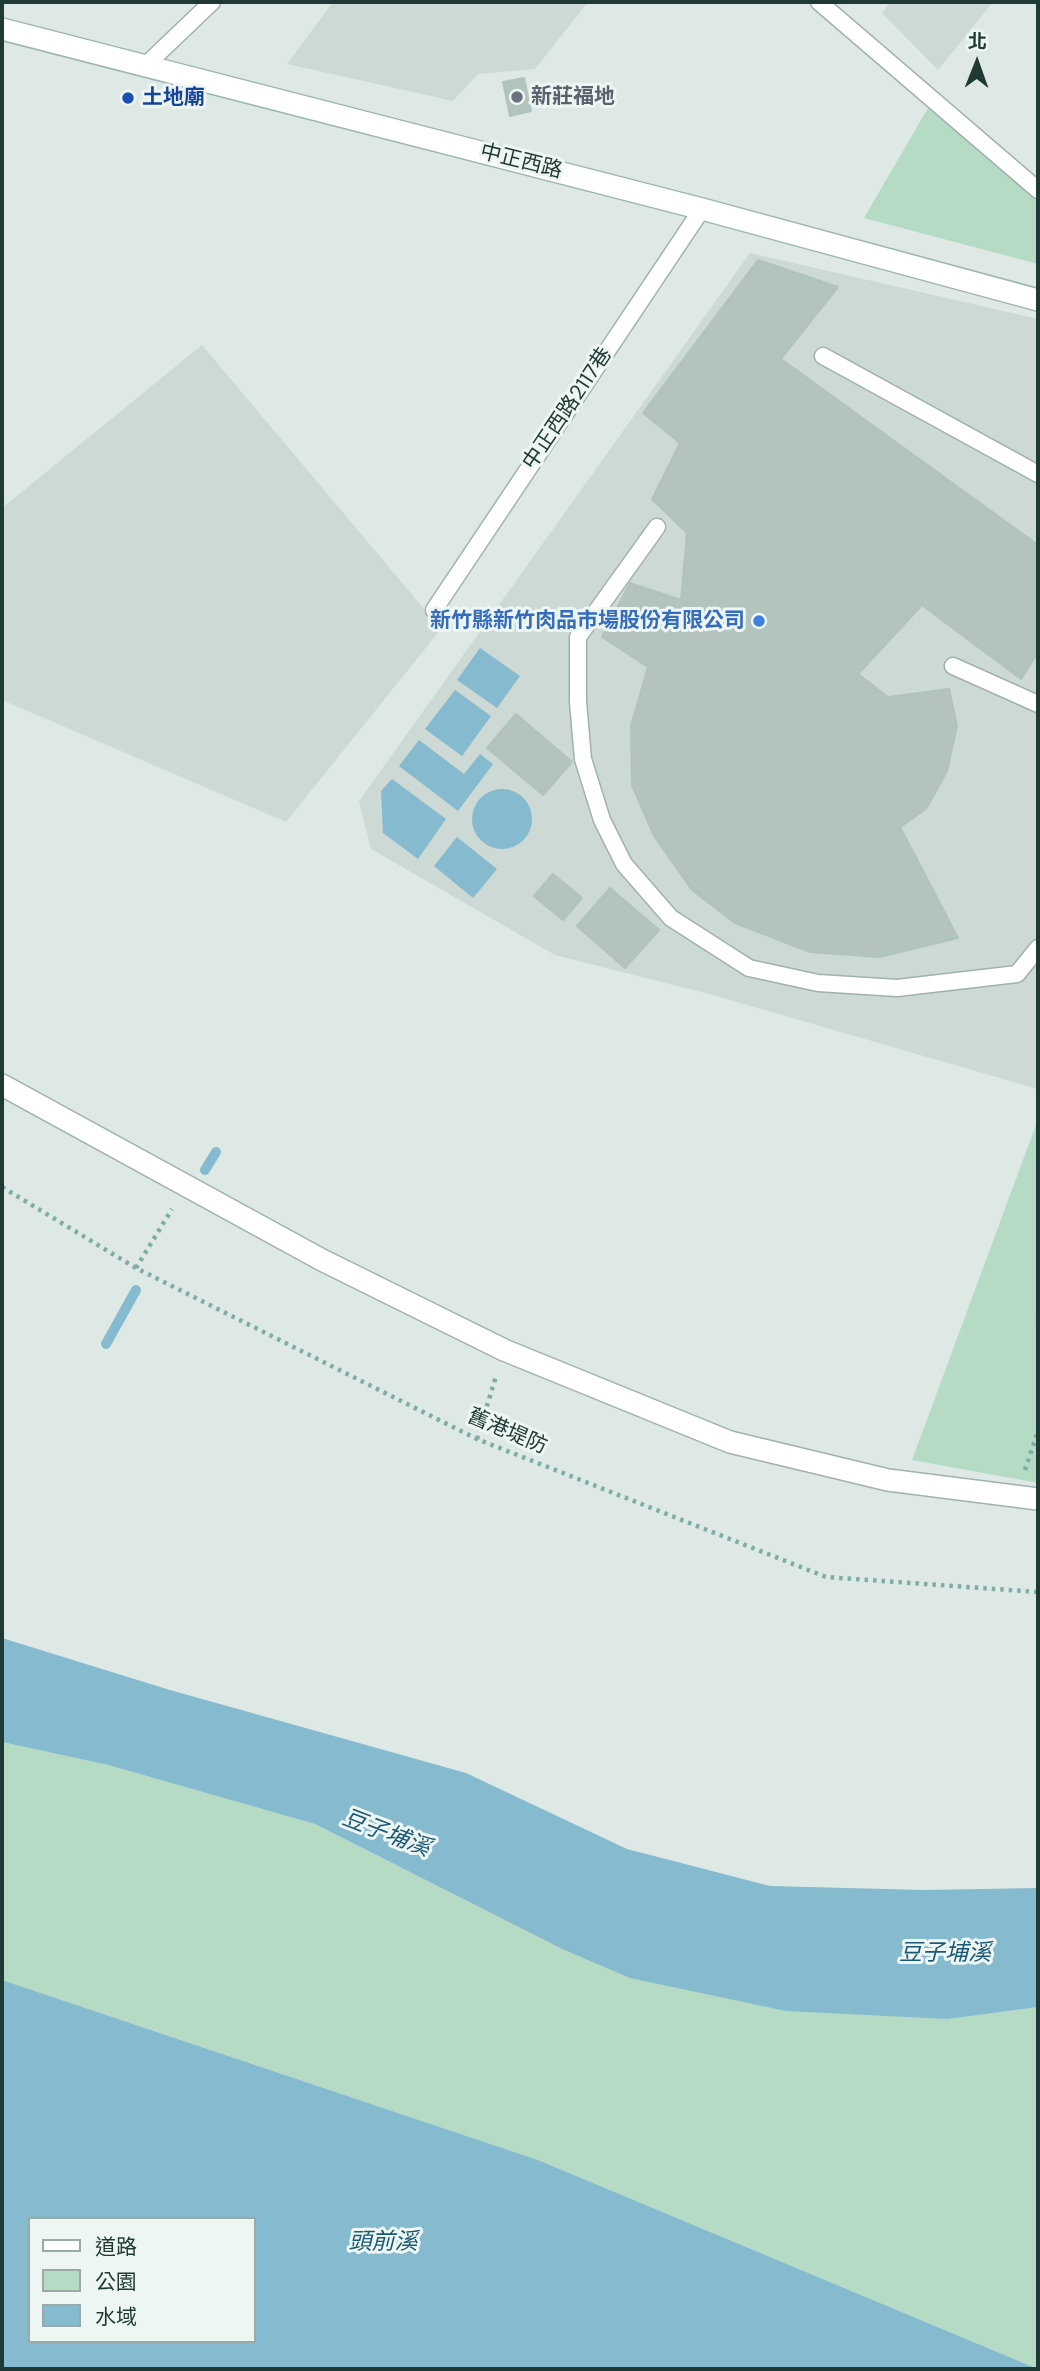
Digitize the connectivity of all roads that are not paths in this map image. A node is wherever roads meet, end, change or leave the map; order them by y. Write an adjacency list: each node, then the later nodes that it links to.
1 (212, 2): 4 (lane)
2 (819, 2): 5 (lane)
3 (2, 29): 4 (street, 中正西路)
4 (145, 66): 6 (street, 中正西路)
5 (1038, 190)
6 (702, 209): 7 (street, 中正西路); 11 (lane, 中正西路2117巷)
7 (1038, 300)
8 (823, 356): 9 (lane)
9 (1038, 474)
10 (657, 527): 14 (lane)
11 (434, 610)
12 (953, 666): 13 (lane)
13 (1038, 704)
14 (1038, 948)
15 (2, 1085): 16 (street)
16 (1038, 1499)

